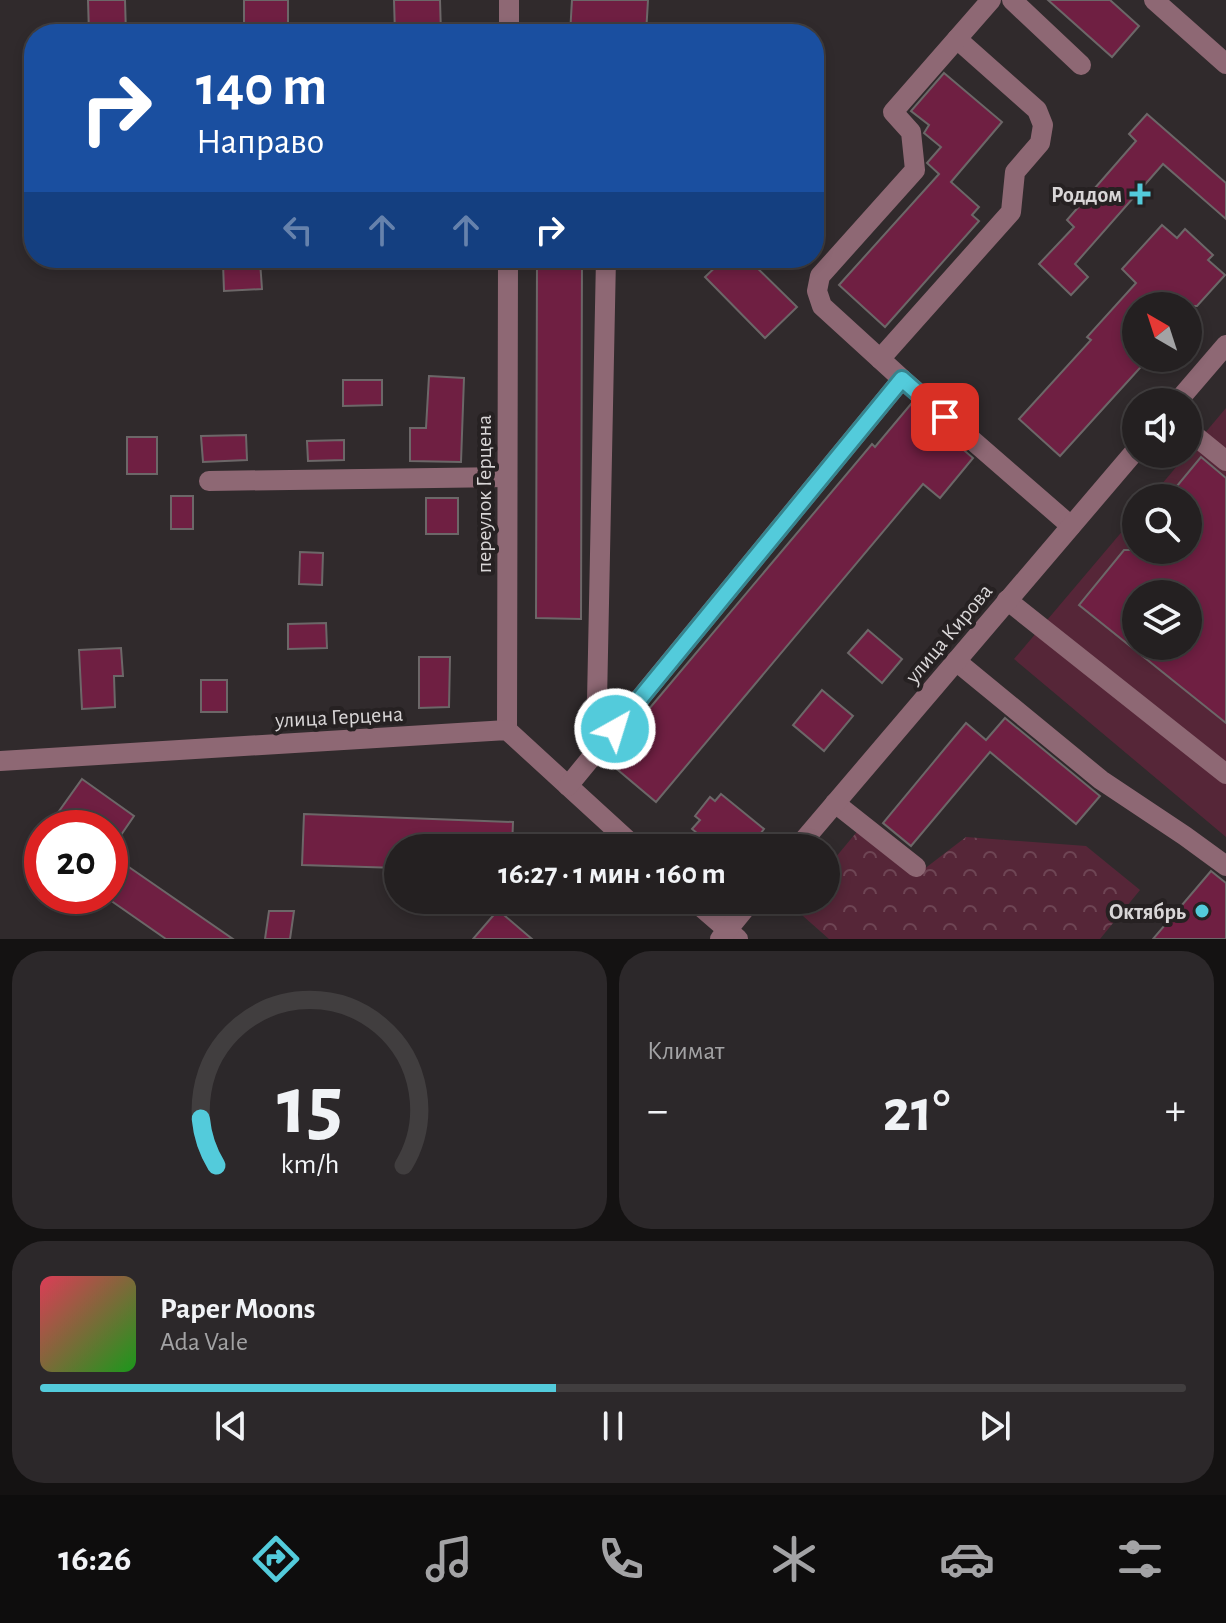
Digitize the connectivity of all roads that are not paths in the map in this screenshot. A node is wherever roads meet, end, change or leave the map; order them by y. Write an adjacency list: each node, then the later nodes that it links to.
1 (509, 0): 5 (street)
2 (991, 0): 6 (street)
3 (1012, 0): 8 (street)
4 (1154, 0): 7 (street)
5 (509, 24)
6 (957, 39): 12 (street); 12 (street)
7 (1223, 56)
8 (1081, 65)
9 (508, 268): 18 (street, переулок Герцена)
10 (606, 268): 24 (street)
11 (1226, 345): 14 (street)
12 (880, 359): 13 (street)
13 (902, 379): 20 (street); 24 (street)
14 (1189, 388)
15 (1202, 441): 16 (street)
16 (1226, 461)
17 (1122, 466): 20 (street, улица Кирова)
18 (507, 477): 19 (street); 23 (street, переулок Герцена)
19 (209, 481)
20 (1071, 526): 21 (street, улица Кирова)
21 (1007, 600): 22 (street, улица Кирова); 26 (street)
22 (956, 661): 28 (street, улица Кирова); 31 (street)
23 (507, 730): 25 (street, улица Герцена); 27 (street)
24 (596, 751): 27 (street)
25 (0, 761)
26 (1226, 774)
27 (568, 786): 29 (street)
28 (835, 803): 30 (street, улица Кирова); 32 (street)
29 (621, 834)
30 (809, 834)
31 (1226, 866)
32 (916, 867)
33 (707, 914): 35 (street)
34 (743, 914): 35 (street)
35 (728, 936)

